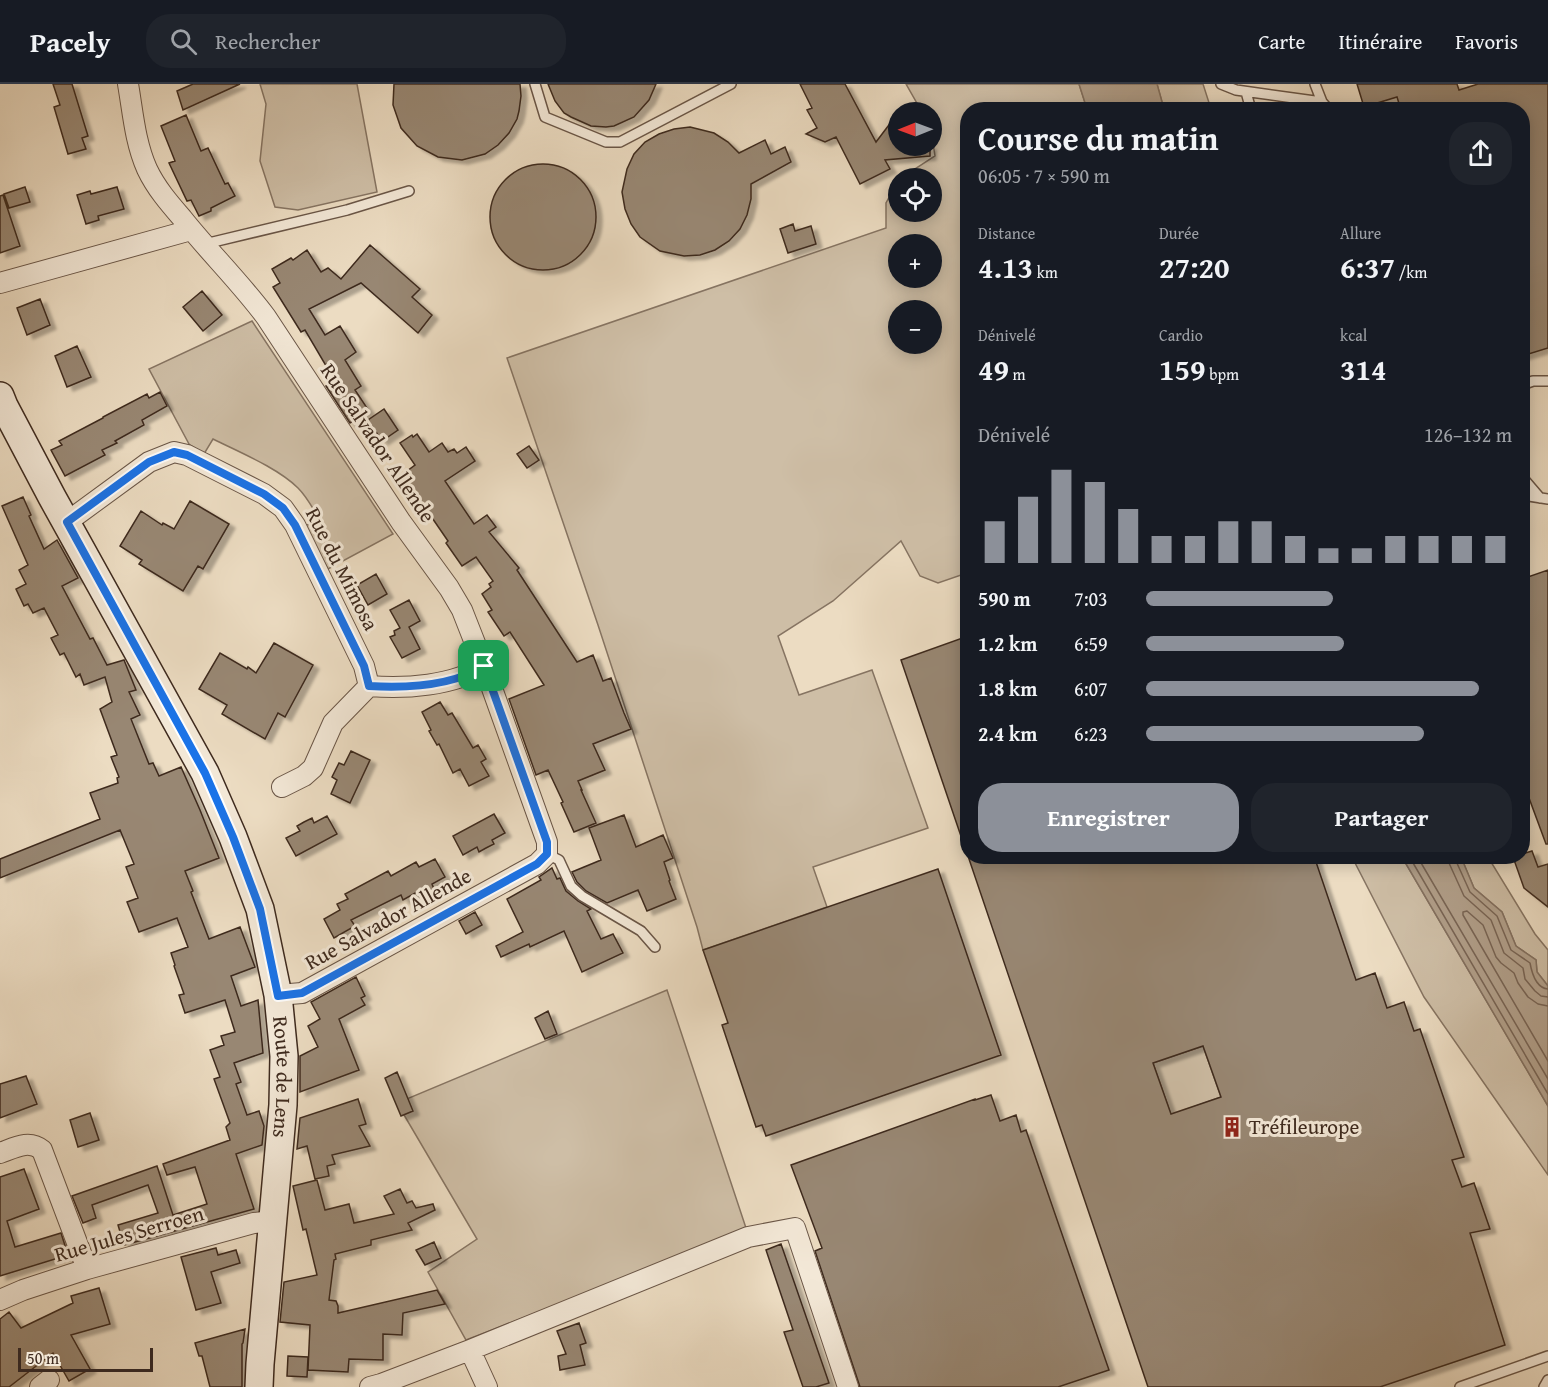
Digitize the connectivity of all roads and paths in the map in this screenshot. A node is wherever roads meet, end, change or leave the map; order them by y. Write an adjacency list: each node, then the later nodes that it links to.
1 (128, 84): 11 (street, Rue Salvador Allende)
2 (535, 84): 3 (lane)
3 (731, 84)
4 (1221, 84): 6 (lane)
5 (1315, 84): 9 (lane)
6 (1246, 92): 7 (lane); 8 (lane)
7 (1249, 102)
8 (1302, 102)
9 (1323, 102)
10 (409, 192): 12 (lane)
11 (191, 230): 12 (street, Rue Salvador Allende); 13 (street)
12 (206, 246): 20 (street, Rue Salvador Allende)
13 (0, 283)
14 (1548, 381): 15 (lane)
15 (1530, 382)
16 (0, 396): 19 (street, Route de Lens)
17 (1530, 485): 18 (lane)
18 (1544, 498)
19 (67, 522): 21 (street, Rue du Mimosa); 25 (street, Route de Lens)
20 (484, 666): 21 (street); 23 (street, Rue Salvador Allende)
21 (369, 686): 22 (street)
22 (282, 787)
23 (547, 854): 24 (lane); 25 (street, Rue Salvador Allende)
24 (655, 948)
25 (278, 996): 27 (street, Route de Lens)
26 (0, 1153): 28 (street)
27 (272, 1221): 28 (street, Rue Jules Serroen); 33 (street, Route de Lens)
28 (87, 1269): 29 (street, Rue Jules Serroen)
29 (0, 1300)
30 (477, 1347): 34 (street); 35 (street); 36 (street)
31 (1548, 1356): 37 (lane)
32 (1548, 1380): 38 (lane)
33 (259, 1387)
34 (370, 1387)
35 (487, 1387)
36 (848, 1387)
37 (1460, 1387)
38 (1544, 1387)

